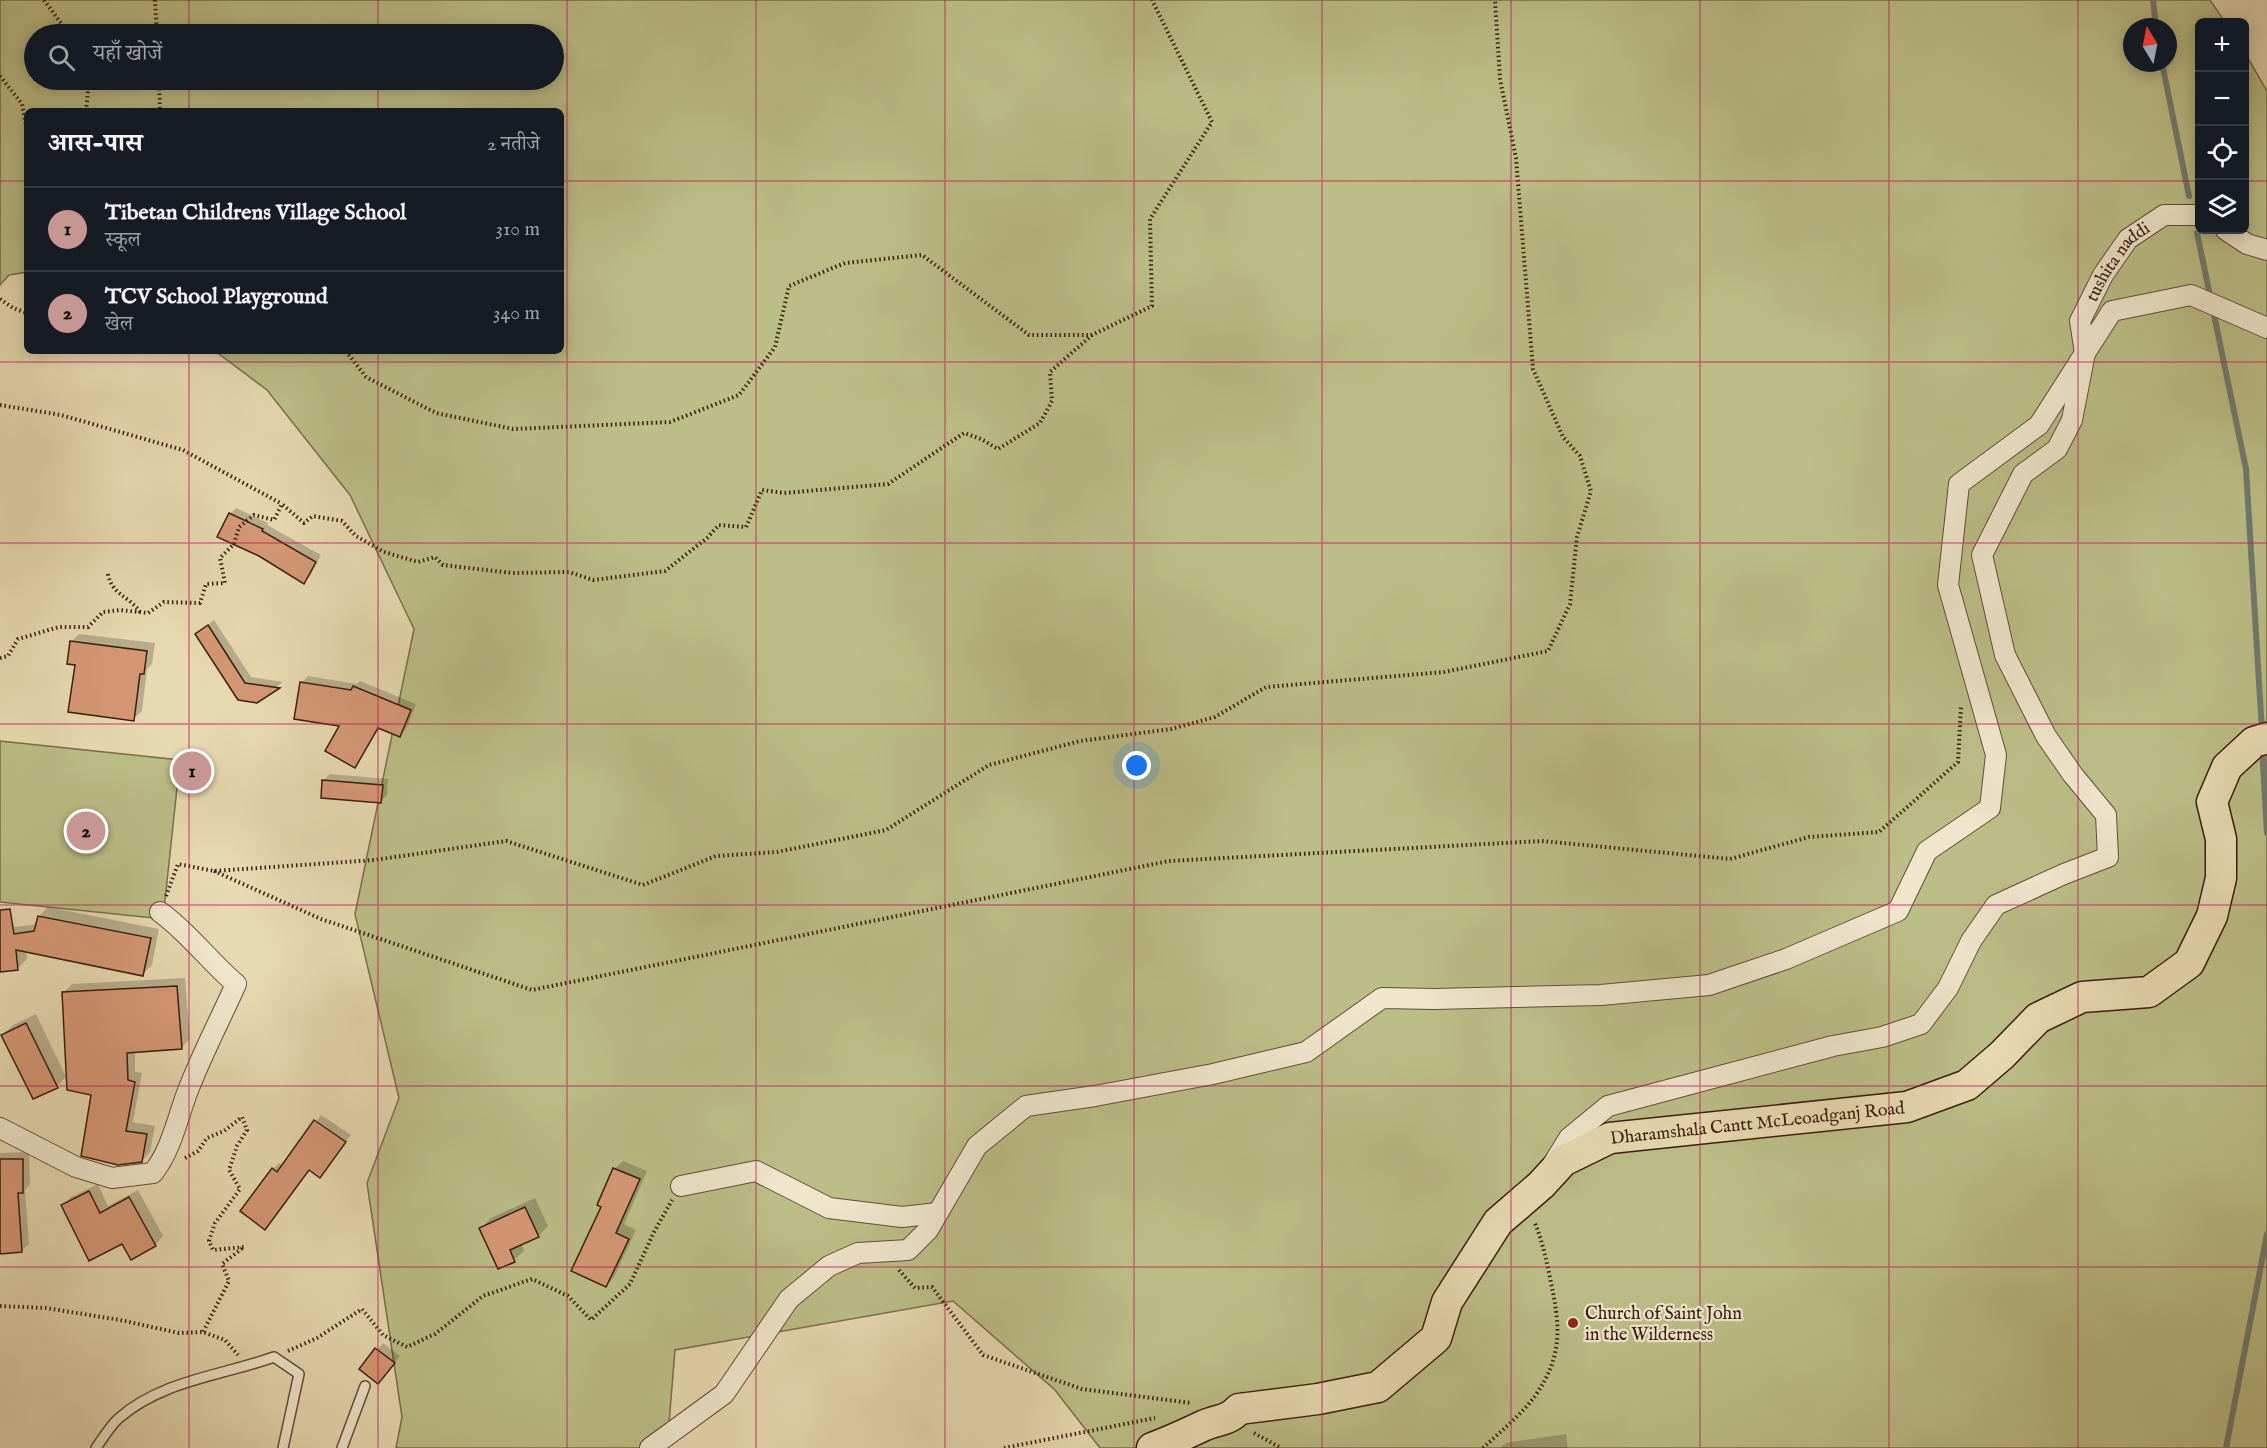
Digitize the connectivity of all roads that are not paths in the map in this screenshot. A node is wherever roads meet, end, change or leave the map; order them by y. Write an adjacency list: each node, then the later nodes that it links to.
1 (2195, 215): 5 (street, tushita naddi)
2 (2232, 234): 3 (street)
3 (2267, 250)
4 (2267, 328): 5 (street)
5 (2085, 353): 10 (street); 11 (street)
6 (2260, 740): 10 (main road, Dharamshala Cantt McLeoadganj Road)
7 (159, 912): 8 (street)
8 (0, 1128)
9 (681, 1186): 11 (street)
10 (1533, 1192): 17 (main road, Dharamshala Cantt McLeoadganj Road)
11 (938, 1213): 16 (street)
12 (365, 1386): 15 (lane)
13 (96, 1448): 14 (lane)
14 (283, 1448)
15 (342, 1448)
16 (650, 1448)
17 (1152, 1448)

